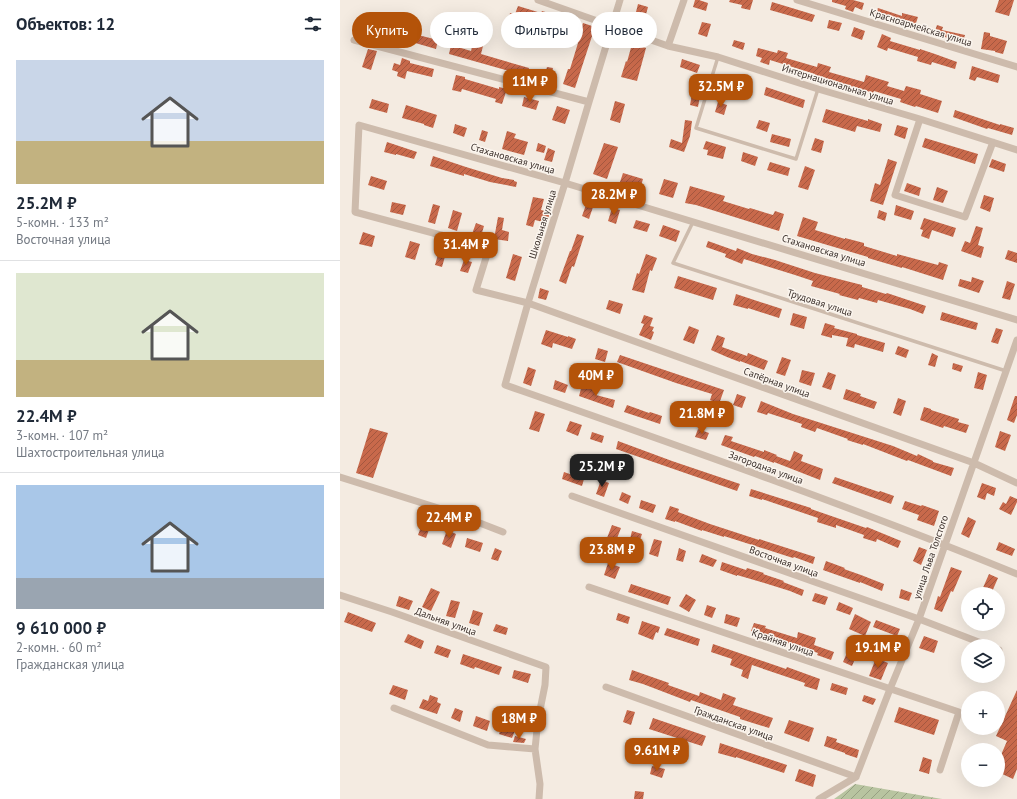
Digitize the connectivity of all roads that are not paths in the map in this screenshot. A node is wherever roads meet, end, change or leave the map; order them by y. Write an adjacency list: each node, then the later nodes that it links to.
1 (538, 0): 6 (street, Интернациональная улица)
2 (620, 0): 5 (street, Школьная улица)
3 (684, 0): 8 (street)
4 (797, 0): 12 (street, Красноармейская улица)
5 (616, 12)
6 (591, 19)
7 (657, 42): 8 (street, Интернациональная улица)
8 (668, 46): 11 (street, Интернациональная улица)
9 (384, 48): 14 (street)
10 (605, 48): 14 (street, Школьная улица)
11 (718, 57): 13 (street, Интернациональная улица); 13 (lane)
12 (1017, 67)
13 (818, 89): 15 (street, Интернациональная улица)
14 (589, 102): 18 (street, Школьная улица)
15 (920, 119): 16 (street, Интернациональная улица); 16 (street)
16 (993, 142): 17 (street, Интернациональная улица)
17 (1017, 150)
18 (565, 183): 19 (street, Стахановская улица); 20 (street, Школьная улица); 20 (street, Стахановская улица)
19 (694, 221): 21 (street, Стахановская улица); 23 (lane, Трудовая улица)
20 (528, 303): 24 (street, Школьная улица); 25 (street, Сапёрная улица)
21 (1017, 320)
22 (1017, 340): 23 (street, улица Льва Толстого)
23 (1006, 370): 25 (street, улица Льва Толстого)
24 (505, 385): 30 (street, Загородная улица)
25 (974, 463): 27 (street, Сапёрная улица); 30 (street, улица Льва Толстого)
26 (340, 478): 29 (street)
27 (1017, 482)
28 (572, 496): 34 (street, Восточная улица)
29 (503, 532)
30 (945, 544): 31 (street, Загородная улица); 34 (street, улица Льва Толстого)
31 (1017, 574)
32 (589, 587): 37 (street, Крайняя улица)
33 (340, 595): 39 (street, Дальняя улица)
34 (919, 620): 35 (street, Восточная улица); 37 (street, улица Льва Толстого)
35 (970, 639)
36 (606, 687): 41 (street, Гражданская улица)
37 (890, 689): 40 (street, Крайняя улица); 41 (street, улица Льва Толстого)
38 (394, 708): 39 (street)
39 (535, 749): 42 (street)
40 (940, 770)
41 (856, 777): 43 (street)
42 (538, 799)
43 (819, 799)

